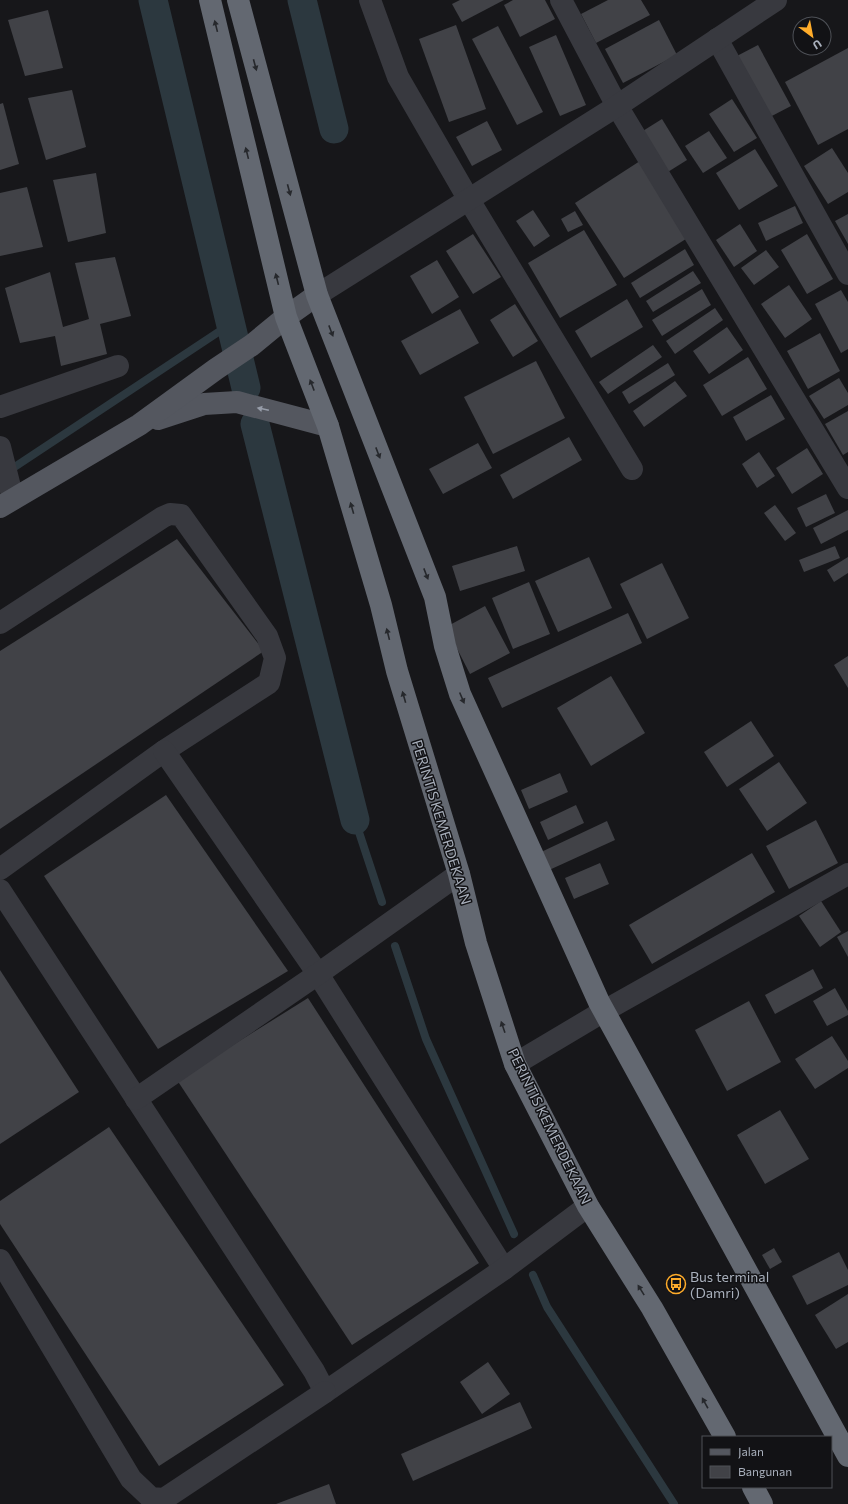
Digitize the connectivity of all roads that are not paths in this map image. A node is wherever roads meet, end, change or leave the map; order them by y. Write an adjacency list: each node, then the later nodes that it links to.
1 (210, 0): 11 (highway, PERINTIS KEMERDEKAAN, one-way to 1)
2 (238, 0): 10 (highway, one-way to 10)
3 (370, 0): 8 (street)
4 (562, 0): 7 (street)
5 (776, 0): 6 (street)
6 (717, 38): 7 (street); 9 (street)
7 (617, 106): 8 (street); 18 (street)
8 (469, 200): 10 (street); 17 (street)
9 (848, 274)
10 (317, 295): 11 (main road); 27 (highway, one-way to 27)
11 (286, 317): 14 (main road); 15 (highway, PERINTIS KEMERDEKAAN, one-way to 11)
12 (118, 366): 13 (street)
13 (0, 406)
14 (140, 425): 15 (main road, one-way to 14); 19 (main road)
15 (328, 426): 23 (highway, PERINTIS KEMERDEKAAN, one-way to 15)
16 (0, 447): 19 (street)
17 (632, 470)
18 (848, 488)
19 (6, 503)
20 (0, 623): 21 (street)
21 (164, 751): 22 (street); 26 (street)
22 (0, 869)
23 (459, 874): 26 (street); 28 (highway, PERINTIS KEMERDEKAAN, one-way to 23)
24 (848, 874): 27 (street)
25 (0, 890): 29 (street)
26 (318, 974): 29 (street); 32 (street)
27 (604, 1011): 28 (street); 35 (highway)
28 (515, 1064): 30 (highway, PERINTIS KEMERDEKAAN)
29 (136, 1099): 33 (street)
30 (588, 1206): 32 (street); 34 (highway, PERINTIS KEMERDEKAAN, one-way to 30)
31 (0, 1260): 33 (street)
32 (504, 1268): 33 (street)
33 (325, 1392)
34 (723, 1436)
35 (848, 1456)
36 (754, 1488): 37 (highway)
37 (762, 1504)

